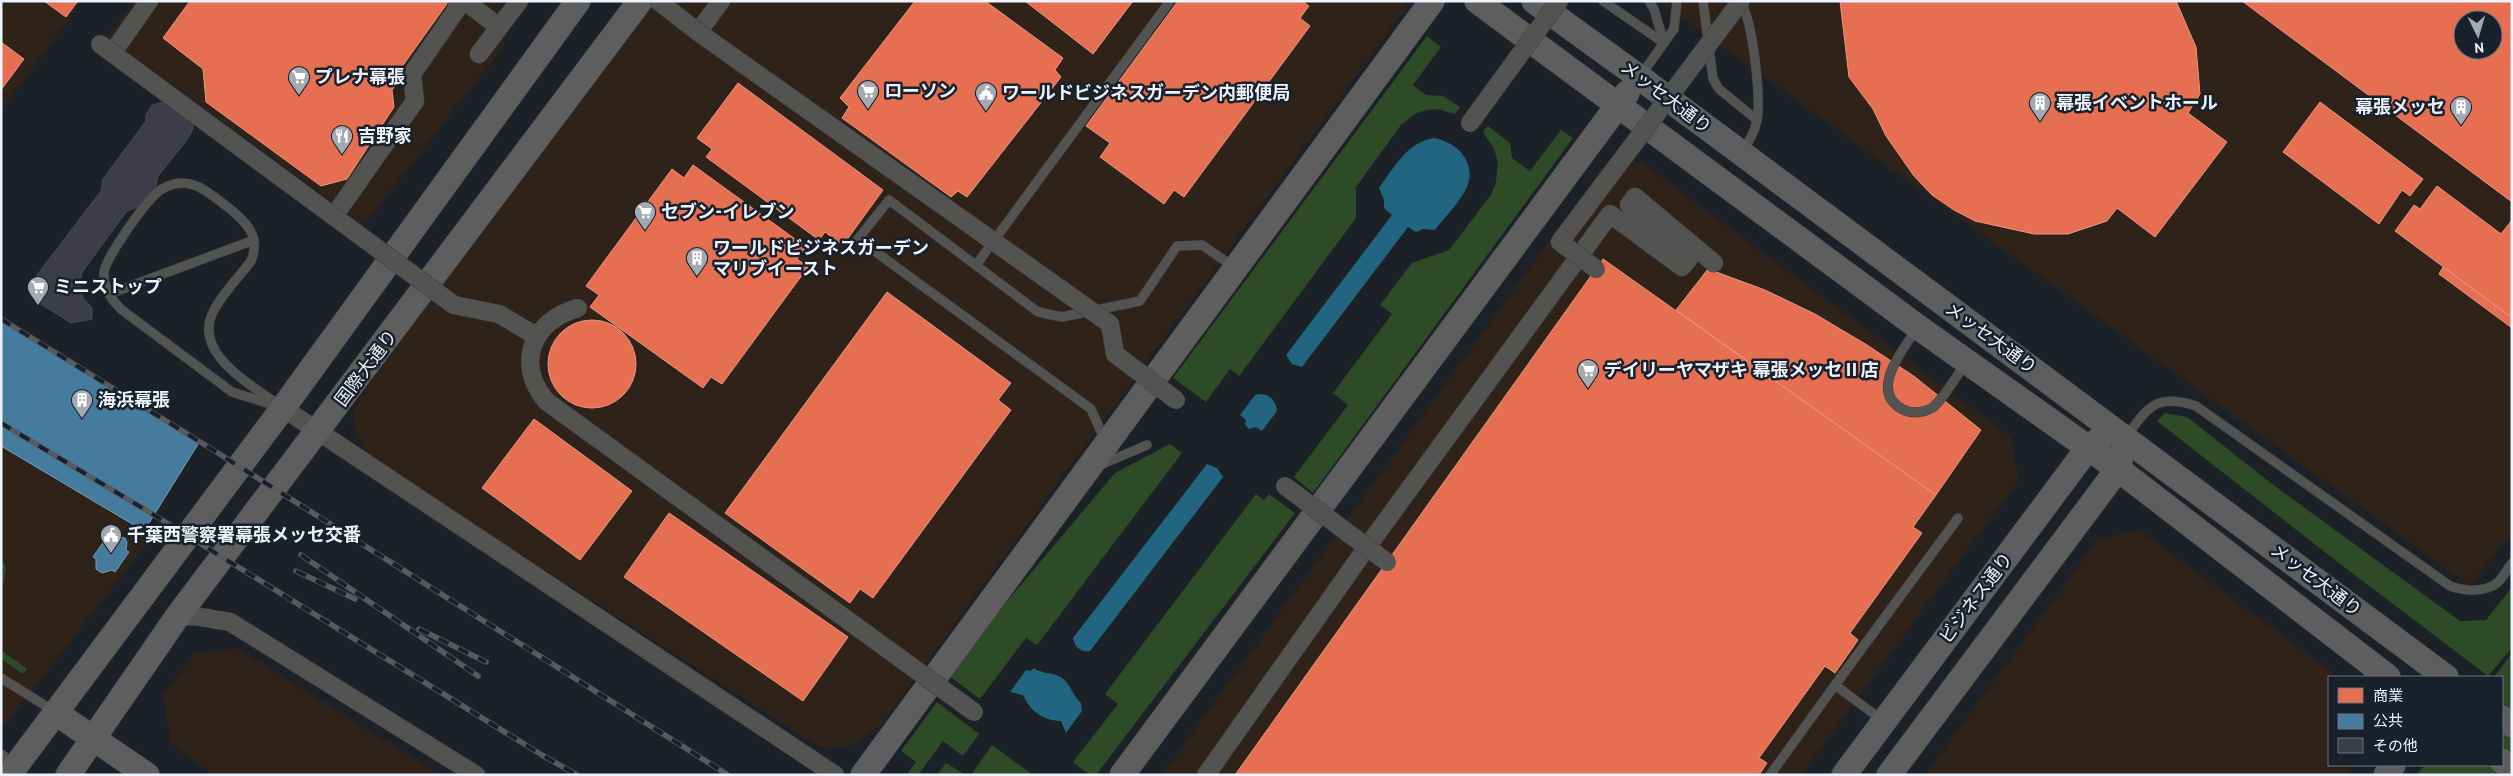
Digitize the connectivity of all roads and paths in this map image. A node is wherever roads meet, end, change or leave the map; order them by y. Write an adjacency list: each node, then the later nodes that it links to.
1 (149, 1): 28 (street, bridge)
2 (457, 1): 28 (street)
3 (465, 1): 19 (street)
4 (519, 1): 19 (street)
5 (640, 1): 42 (street, 国際大通り)
6 (658, 1): 20 (street, bridge)
7 (721, 1): 20 (street)
8 (1170, 1): 32 (lane)
9 (1432, 1): 33 (street)
10 (1476, 1): 24 (street, メッセ大通り)
11 (1534, 1): 23 (street, メッセ大通り)
12 (1559, 1): 26 (street, bridge)
13 (1603, 1): 21 (lane)
14 (1649, 1): 21 (lane)
15 (1677, 1): 21 (lane)
16 (1702, 1): 25 (lane)
17 (1740, 1): 25 (lane); 30 (street, bridge)
18 (566, 5): 41 (street)
19 (499, 28): 22 (street)
20 (698, 32): 40 (street, bridge)
21 (1664, 43): 23 (lane)
22 (479, 54)
23 (1640, 77): 24 (street); 27 (street, メッセ大通り)
24 (1617, 105): 37 (street, メッセ大通り); 69 (street)
25 (1757, 120): 27 (lane)
26 (1470, 122)
27 (1741, 154): 43 (street, メッセ大通り)
28 (334, 216): 38 (street, bridge)
29 (254, 240): 35 (lane); 35 (lane); 41 (lane)
30 (1579, 256): 31 (street); 34 (street, bridge); 51 (street)
31 (1714, 263)
32 (976, 265): 33 (lane); 44 (lane)
33 (1236, 268): 44 (street)
34 (1596, 269)
35 (109, 294): 41 (lane)
36 (578, 308): 38 (street, bridge)
37 (1918, 327): 39 (street, メッセ大通り); 39 (lane)
38 (536, 336): 59 (street, bridge)
39 (1967, 362): 46 (street, メッセ大通り)
40 (1176, 400)
41 (283, 408): 42 (street); 60 (street)
42 (319, 431): 54 (street, 国際大通り); 67 (street)
43 (2120, 433): 46 (street, ビジネス通り); 47 (street, ビジネス通り); 53 (lane); 56 (street, メッセ大通り)
44 (1106, 444): 48 (street)
45 (1147, 445): 48 (lane)
46 (2088, 448): 47 (street, メッセ大通り); 61 (street, ビジネス通り)
47 (2118, 468): 55 (street, メッセ大通り); 73 (street, ビジネス通り)
48 (1087, 471): 68 (street)
49 (1285, 486): 51 (street, bridge)
50 (1958, 518): 58 (lane)
51 (1367, 547): 52 (street, bridge); 70 (street)
52 (1387, 562)
53 (2512, 563)
54 (177, 617): 62 (street, 国際大通り); 66 (street)
55 (2387, 676)
56 (2445, 676)
57 (1, 678): 60 (lane)
58 (1836, 685): 61 (lane); 71 (lane)
59 (974, 712)
60 (56, 713): 62 (street); 63 (street)
61 (1884, 721): 72 (street, ビジネス通り)
62 (95, 738): 64 (street, 国際大通り); 65 (street)
63 (15, 767)
64 (68, 775)
65 (148, 775)
66 (476, 775)
67 (835, 775)
68 (863, 775)
69 (1122, 775)
70 (1206, 775)
71 (1770, 775)
72 (1844, 775)
73 (1888, 775)

